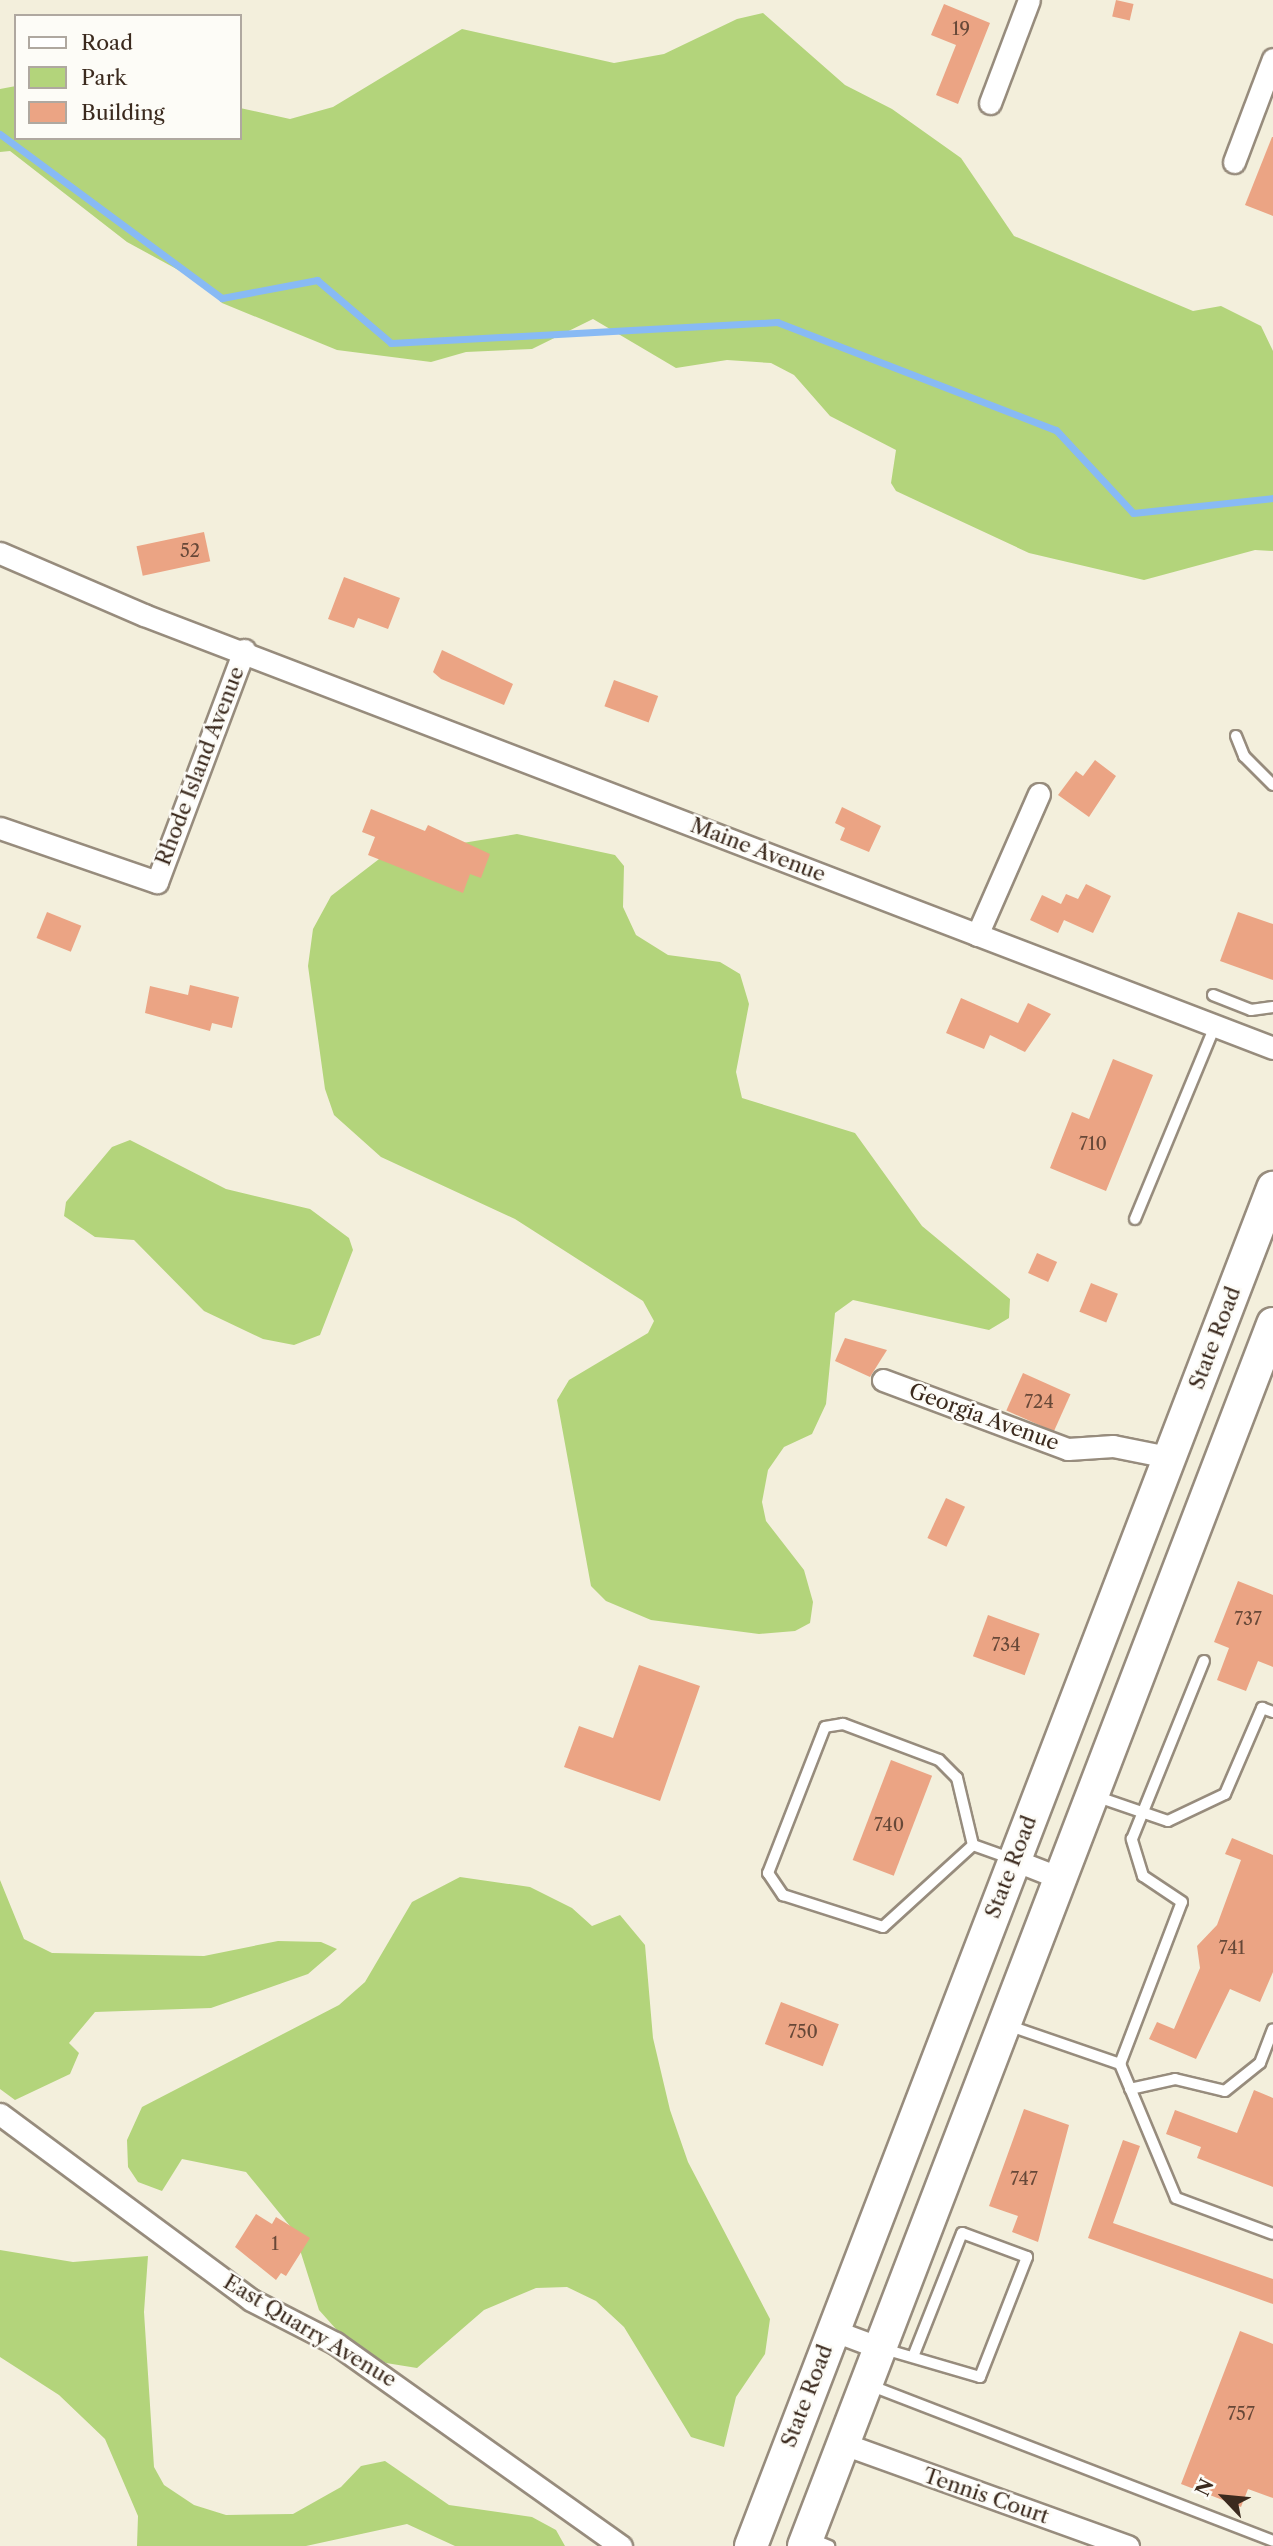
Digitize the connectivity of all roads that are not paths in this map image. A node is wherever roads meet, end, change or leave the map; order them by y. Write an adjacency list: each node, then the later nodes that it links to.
1 (1030, 0): 3 (street)
2 (1273, 59): 4 (street)
3 (990, 103)
4 (1234, 162)
5 (0, 553): 6 (street, Maine Avenue)
6 (244, 650): 10 (street, Rhode Island Avenue); 11 (street, Maine Avenue)
7 (1236, 736): 8 (lane)
8 (1273, 785)
9 (1039, 793): 11 (street)
10 (0, 828)
11 (977, 935): 14 (street, Maine Avenue)
12 (1213, 995): 13 (lane)
13 (1273, 1007)
14 (1215, 1026): 15 (street, Maine Avenue); 17 (lane)
15 (1273, 1048)
16 (1273, 1188): 21 (main road, State Road)
17 (1135, 1219)
18 (1273, 1324): 19 (main road)
19 (1267, 1355): 24 (main road)
20 (883, 1380): 21 (street, Georgia Avenue)
21 (1168, 1457): 27 (main road, State Road)
22 (1204, 1661): 25 (lane)
23 (1273, 1712): 25 (lane)
24 (1092, 1795): 25 (lane); 28 (main road)
25 (1142, 1814): 31 (lane)
26 (973, 1845): 26 (lane); 27 (lane)
27 (1014, 1860): 28 (street); 35 (main road, State Road)
28 (1060, 1878): 29 (main road)
29 (1004, 2024): 31 (lane); 36 (main road)
30 (1273, 2029): 32 (lane)
31 (1120, 2064): 32 (lane)
32 (1130, 2089): 34 (lane)
33 (0, 2114): 42 (street, East Quarry Avenue)
34 (1273, 2234)
35 (832, 2330): 36 (street); 43 (main road, State Road)
36 (880, 2348): 37 (lane); 38 (main road)
37 (913, 2357): 37 (lane)
38 (867, 2384): 39 (main road); 40 (lane)
39 (844, 2444): 41 (main road); 44 (street, Tennis Court)
40 (1273, 2541)
41 (813, 2543)
42 (621, 2546)
43 (751, 2546)
44 (1128, 2546)

